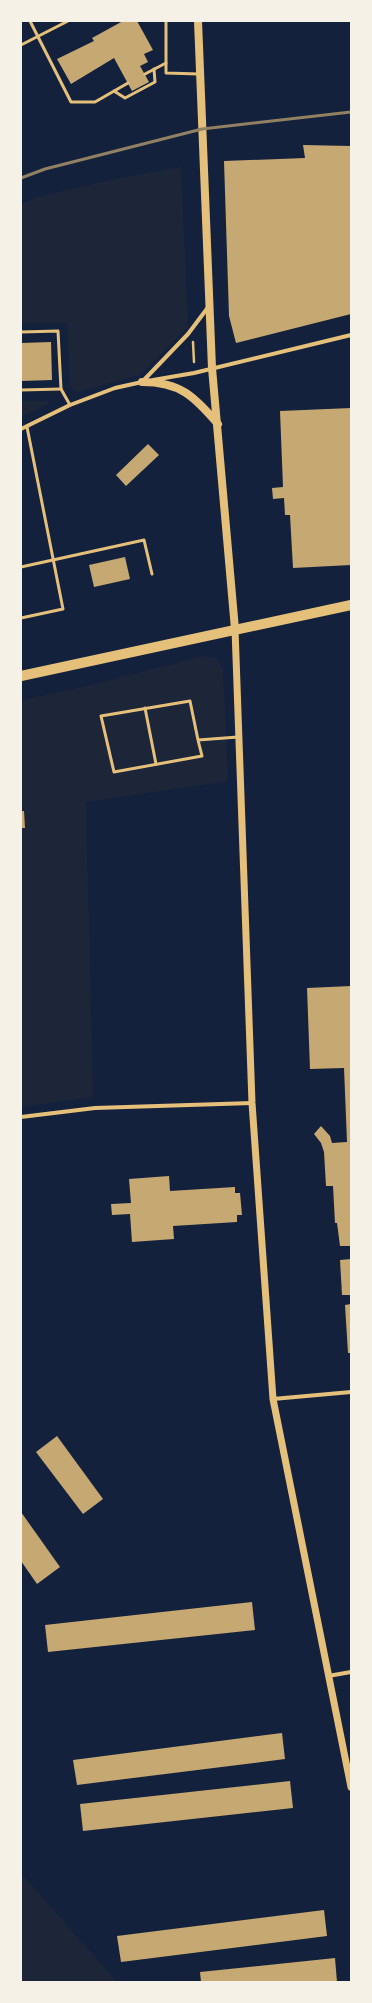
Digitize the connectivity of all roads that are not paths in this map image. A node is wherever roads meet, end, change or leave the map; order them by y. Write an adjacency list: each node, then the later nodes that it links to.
1 (30, 21): 5 (lane)
2 (68, 21): 5 (lane)
3 (166, 21): 7 (lane)
4 (198, 21): 10 (main road)
5 (38, 37): 6 (lane); 12 (lane)
6 (21, 46)
7 (166, 63): 8 (lane); 10 (lane)
8 (154, 69): 9 (lane); 12 (lane)
9 (145, 74)
10 (200, 74): 13 (main road)
11 (128, 83): 12 (lane)
12 (114, 91)
13 (210, 304): 16 (main road); 17 (street)
14 (21, 332): 18 (lane)
15 (351, 335): 16 (street)
16 (212, 368): 17 (street); 21 (main road)
17 (142, 382): 20 (street); 21 (main road)
18 (61, 389): 19 (lane); 20 (lane)
19 (21, 390)
20 (70, 405): 22 (street)
21 (218, 424): 29 (main road)
22 (27, 427): 23 (street); 24 (lane)
23 (21, 429)
24 (53, 560): 25 (lane); 26 (lane); 28 (lane)
25 (21, 567)
26 (152, 574)
27 (351, 605): 29 (main road)
28 (21, 618)
29 (235, 629): 30 (main road); 32 (street)
30 (21, 676)
31 (145, 708): 33 (lane); 34 (lane); 34 (lane)
32 (238, 737): 33 (lane); 35 (street)
33 (198, 740): 34 (lane)
34 (156, 764)
35 (252, 1103): 36 (street); 38 (street)
36 (21, 1117)
37 (351, 1392): 38 (street)
38 (273, 1398): 40 (street)
39 (351, 1672): 40 (street)
40 (328, 1676): 41 (street)
41 (351, 1787)

